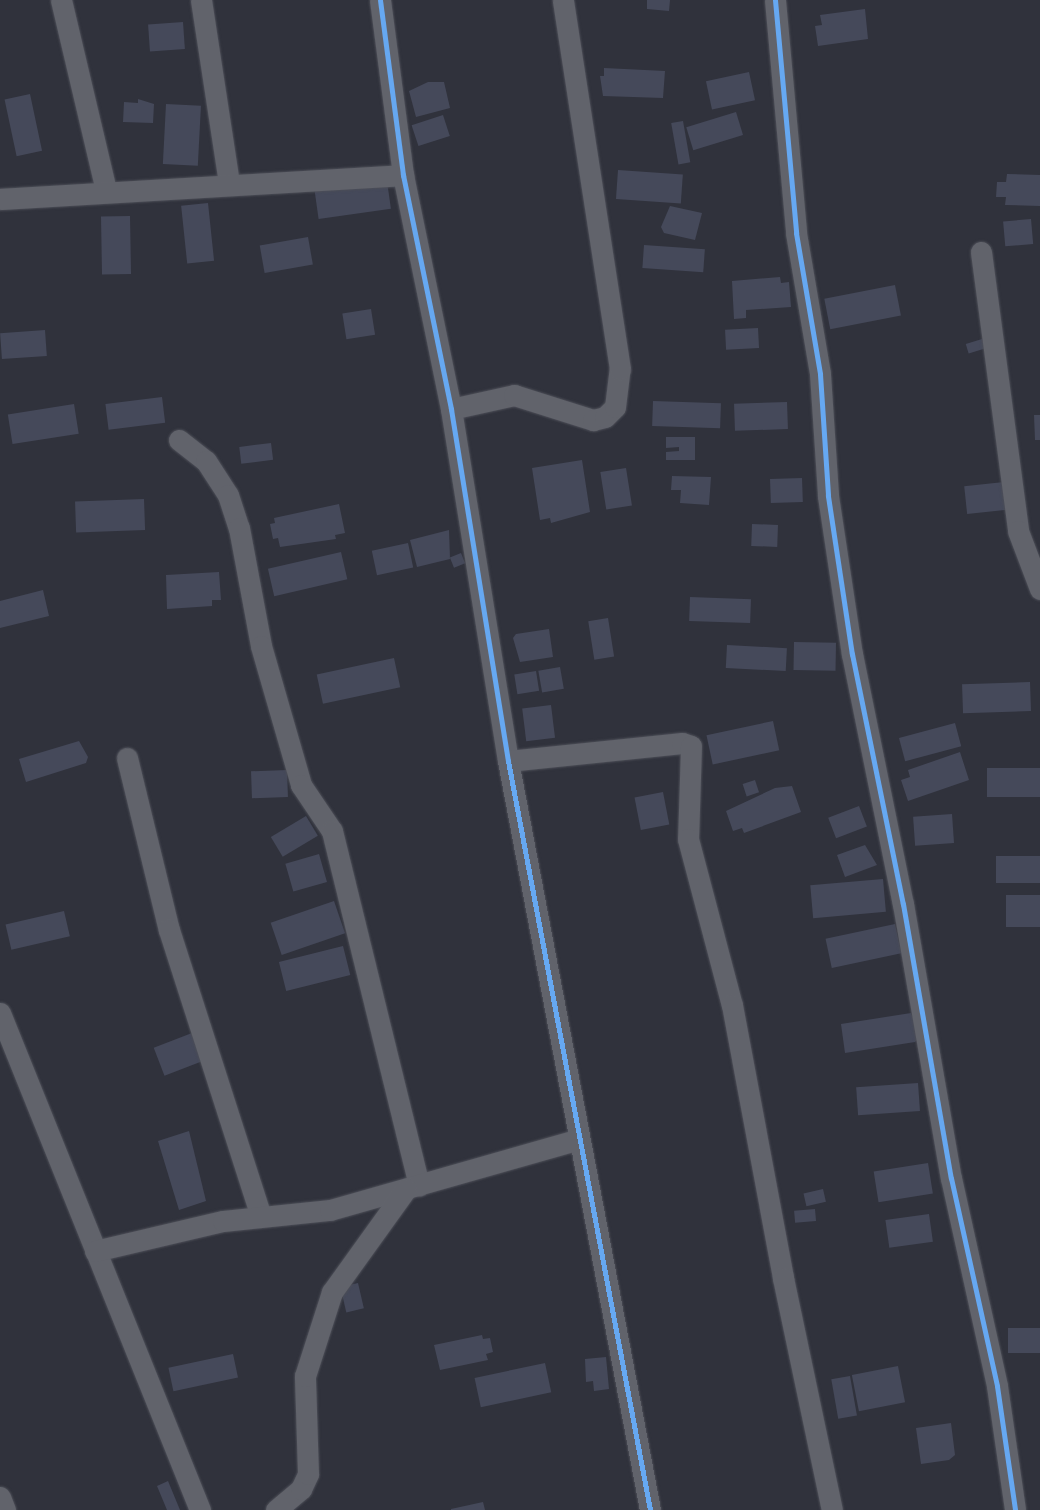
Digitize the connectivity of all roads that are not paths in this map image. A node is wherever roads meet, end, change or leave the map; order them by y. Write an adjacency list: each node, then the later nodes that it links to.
1 (61, 0): 8 (street)
2 (201, 0): 7 (street)
3 (380, 0): 6 (street)
4 (563, 0): 11 (street)
5 (775, 0): 27 (street)
6 (404, 175): 7 (street); 11 (street)
7 (229, 184): 8 (street)
8 (106, 190): 9 (street)
9 (0, 199)
10 (982, 252): 13 (street)
11 (450, 409): 15 (street)
12 (179, 440): 18 (street)
13 (1040, 589)
14 (127, 758): 19 (street)
15 (508, 761): 17 (street); 26 (street)
16 (0, 1013): 20 (street)
17 (579, 1139): 18 (street); 25 (street)
18 (413, 1187): 19 (street); 24 (street)
19 (261, 1218): 20 (street)
20 (95, 1251): 23 (street)
21 (0, 1497): 22 (street)
22 (6, 1510)
23 (200, 1510)
24 (276, 1510)
25 (650, 1510)
26 (832, 1510)
27 (1016, 1510)

